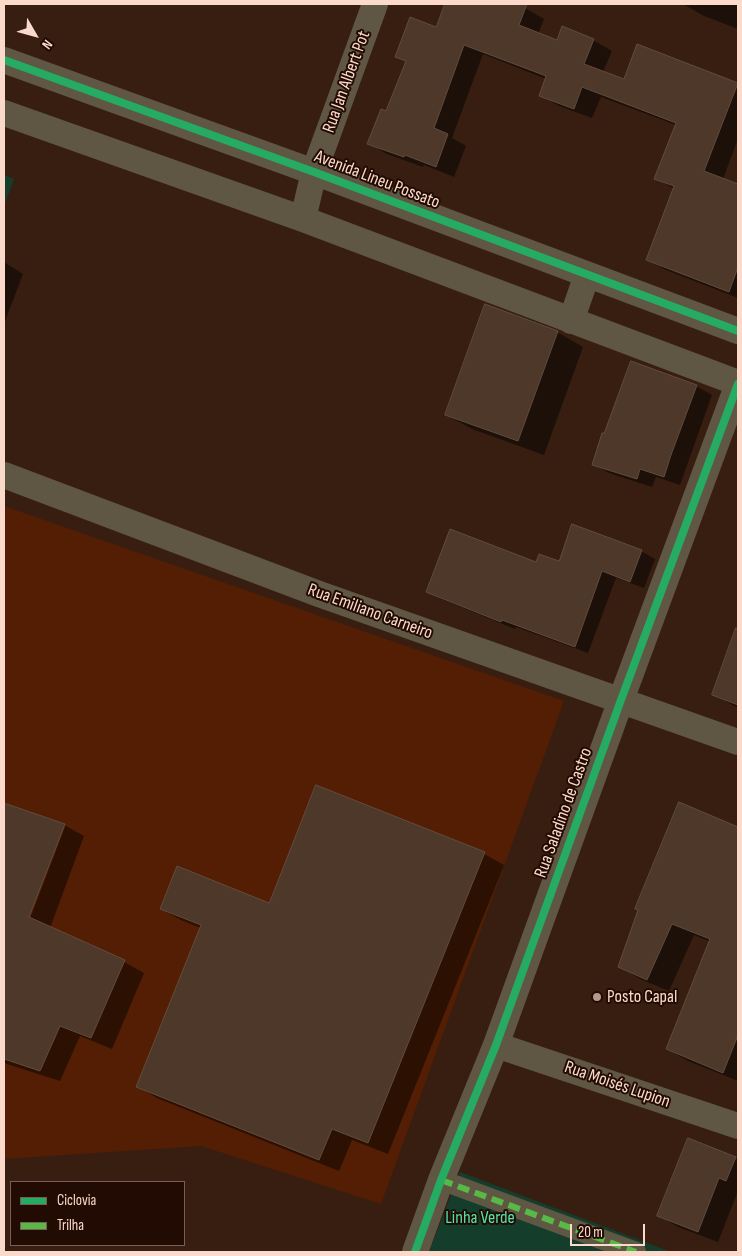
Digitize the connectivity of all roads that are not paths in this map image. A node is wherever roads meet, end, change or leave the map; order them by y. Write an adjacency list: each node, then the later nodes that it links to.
1 (375, 4): 4 (street, Rua Jan Albert Pot)
2 (4, 60): 4 (street, Avenida Lineu Possato)
3 (4, 113): 5 (street)
4 (314, 172): 5 (street, Rua Jan Albert Pot); 6 (street, Avenida Lineu Possato)
5 (303, 219): 7 (street)
6 (587, 275): 7 (street); 8 (street, Avenida Lineu Possato)
7 (571, 321): 9 (street)
8 (738, 331)
9 (738, 383): 11 (street, Rua Saladino de Castro)
10 (4, 475): 11 (street, Rua Emiliano Carneiro)
11 (621, 700): 12 (street, Rua Emiliano Carneiro); 13 (street, Rua Saladino de Castro)
12 (738, 742)
13 (496, 1045): 14 (street, Rua Moisés Lupion); 15 (street, Rua Saladino de Castro)
14 (738, 1126)
15 (441, 1180): 16 (street, Rua Saladino de Castro); 17 (street)
16 (415, 1252)
17 (636, 1252)

